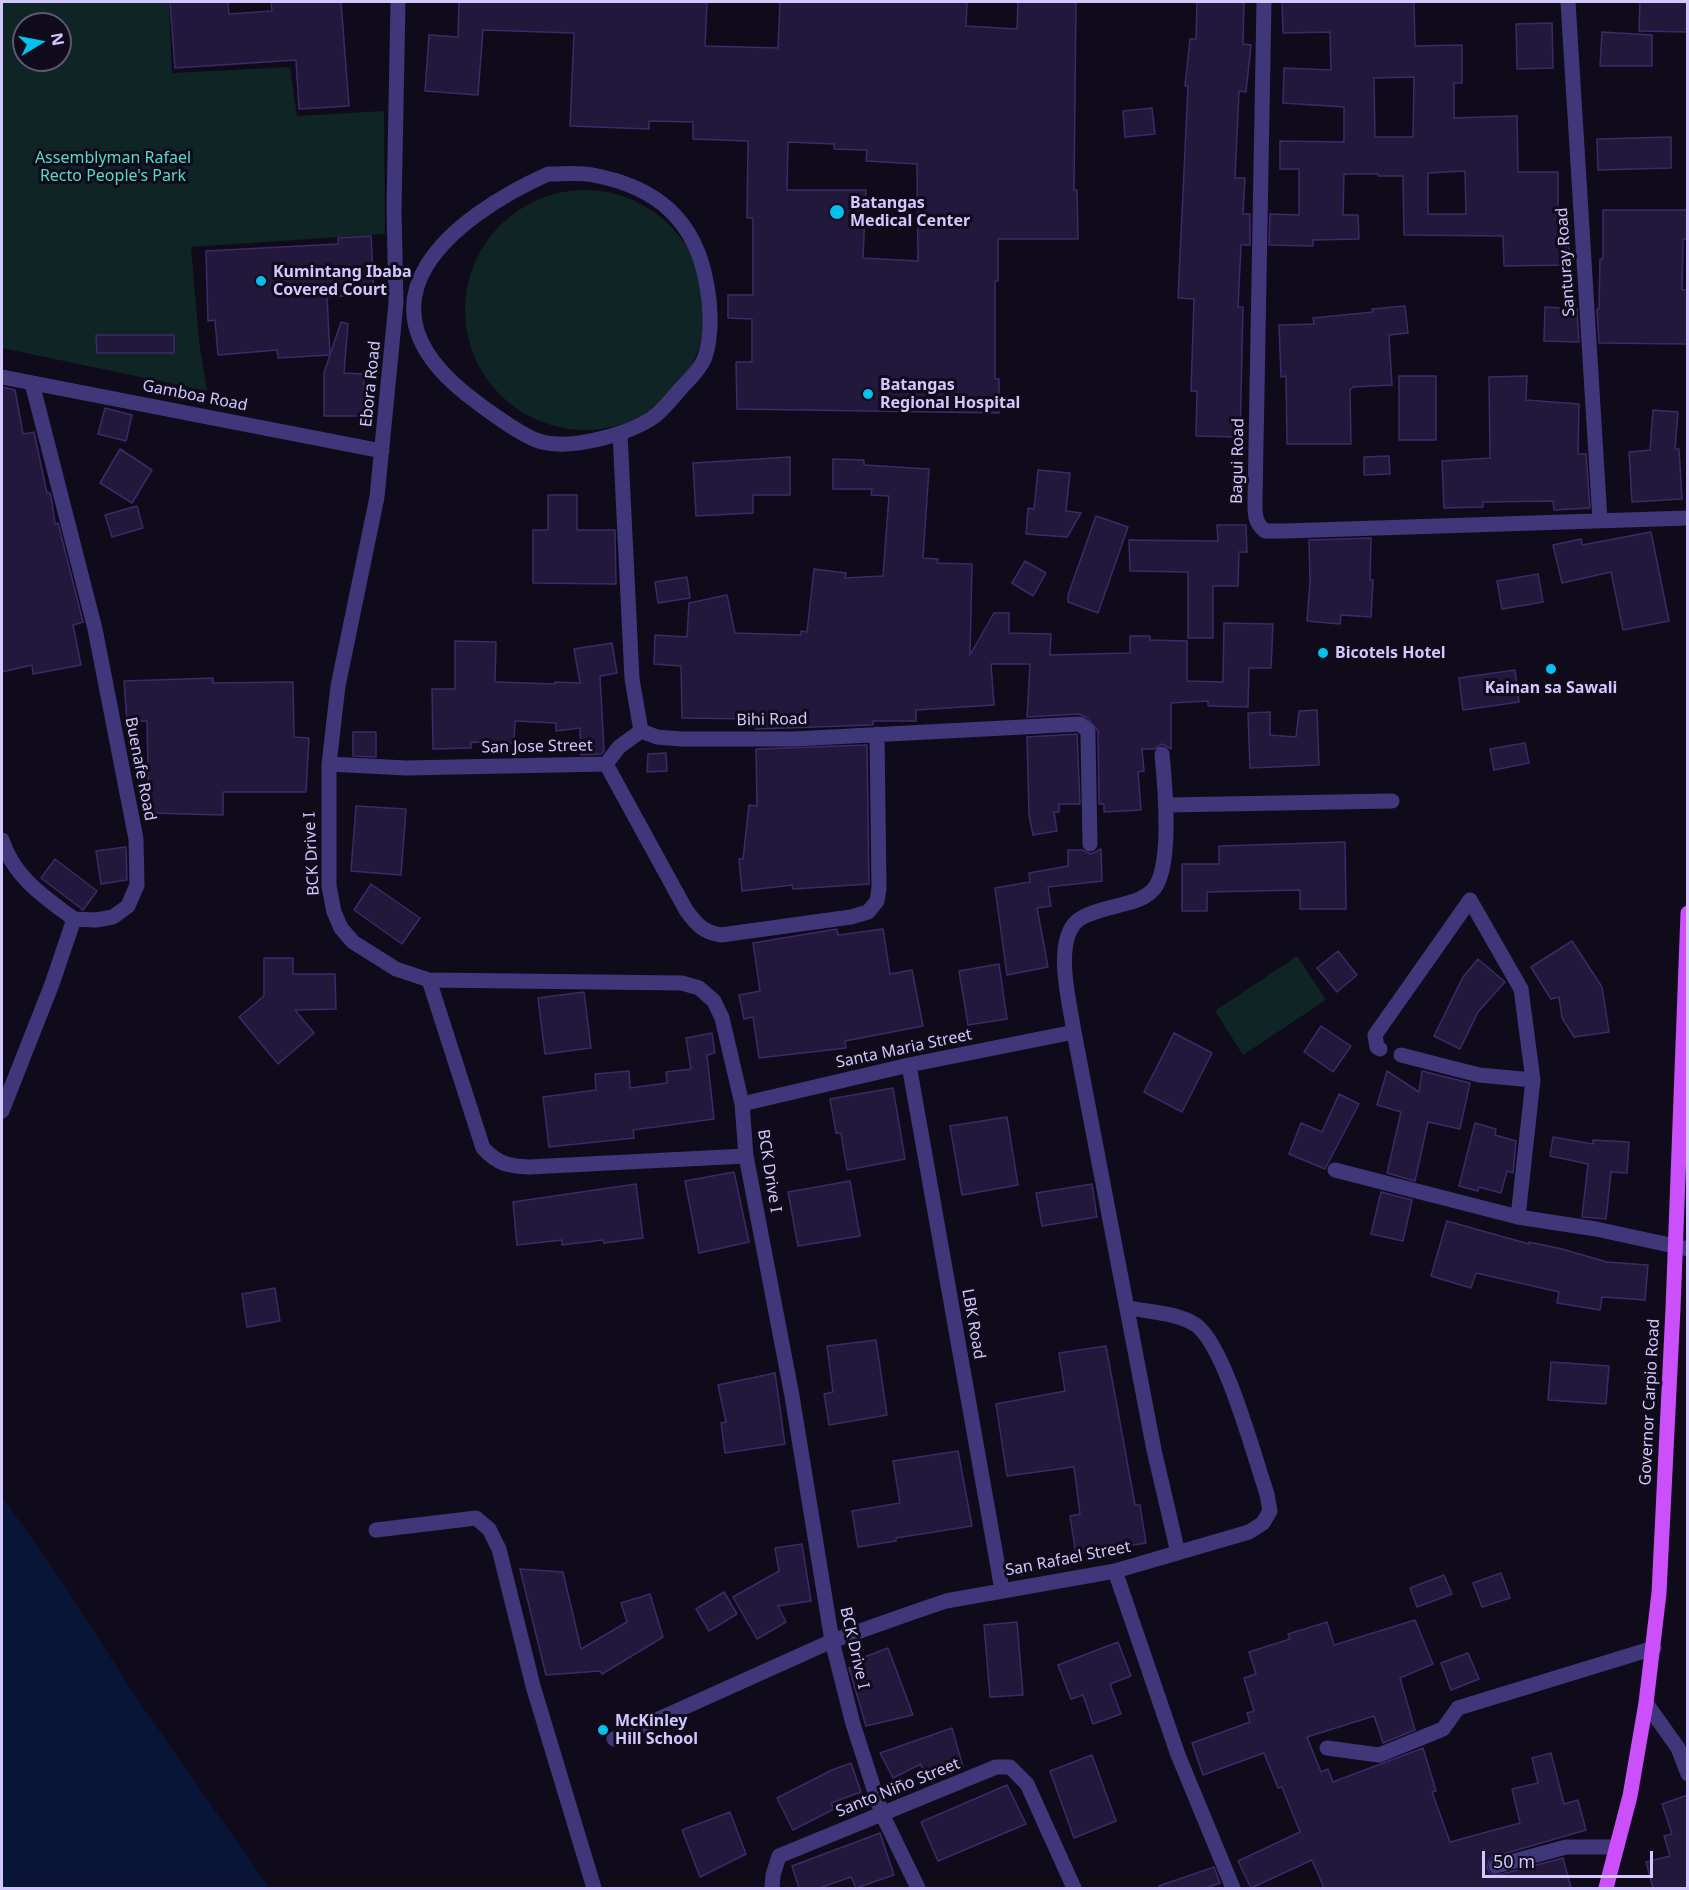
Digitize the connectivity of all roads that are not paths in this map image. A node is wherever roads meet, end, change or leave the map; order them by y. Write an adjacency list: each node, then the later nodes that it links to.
1 (398, 2): 4 (street, Ebora Road)
2 (1264, 2): 11 (street, Bagui Road)
3 (1568, 2): 11 (street, Santuray Road)
4 (396, 303): 5 (street); 9 (street, Ebora Road)
5 (412, 303): 8 (street); 8 (street)
6 (2, 377): 7 (street, Gamboa Road)
7 (32, 383): 9 (street, Gamboa Road); 22 (street, Buenafe Road)
8 (620, 433): 12 (street)
9 (382, 451): 15 (street, Ebora Road)
10 (1688, 518): 11 (street, Bagui Road)
11 (1600, 520)
12 (641, 731): 13 (street, Bihi Road); 16 (street)
13 (877, 734): 16 (street, San Jose Street); 20 (street, Bihi Road)
14 (1162, 754): 18 (street)
15 (329, 764): 16 (street, San Jose Street); 23 (street, BCK Drive I)
16 (606, 764)
17 (1392, 801): 18 (street)
18 (1167, 805): 24 (street)
19 (2, 840): 22 (street)
20 (1090, 844)
21 (1688, 913): 34 (main road, Governor Carpio Road)
22 (74, 919): 30 (street)
23 (429, 980): 29 (street, BCK Drive I); 31 (street)
24 (1074, 1032): 27 (street, Santa Maria Street); 35 (street)
25 (1380, 1049): 28 (street)
26 (1401, 1055): 28 (street)
27 (909, 1065): 29 (street, Santa Maria Street); 39 (street, LBK Road)
28 (1533, 1080): 33 (street)
29 (742, 1104): 31 (street, BCK Drive I)
30 (2, 1111)
31 (746, 1156): 40 (street, BCK Drive I)
32 (1335, 1170): 33 (street)
33 (1518, 1217): 34 (street)
34 (1681, 1247): 41 (main road, Governor Carpio Road)
35 (1129, 1308): 37 (street); 37 (street, San Rafael Street)
36 (376, 1530): 49 (street)
37 (1178, 1553): 38 (street, San Rafael Street)
38 (1115, 1571): 39 (street, San Rafael Street); 53 (street)
39 (1002, 1590): 40 (street, San Rafael Street)
40 (832, 1641): 43 (street, San Rafael Street); 46 (street, BCK Drive I)
41 (1654, 1648): 42 (main road, Governor Carpio Road); 44 (street)
42 (1646, 1703): 45 (street); 47 (main road, Governor Carpio Road)
43 (614, 1739)
44 (1327, 1748)
45 (1688, 1774)
46 (882, 1814): 50 (street, Santo Niño Street); 51 (street, BCK Drive I); 52 (street, Santo Niño Street)
47 (1617, 1847): 48 (street); 54 (main road, Governor Carpio Road)
48 (1496, 1866)
49 (594, 1888)
50 (772, 1888)
51 (918, 1888)
52 (1074, 1888)
53 (1233, 1888)
54 (1606, 1888)

